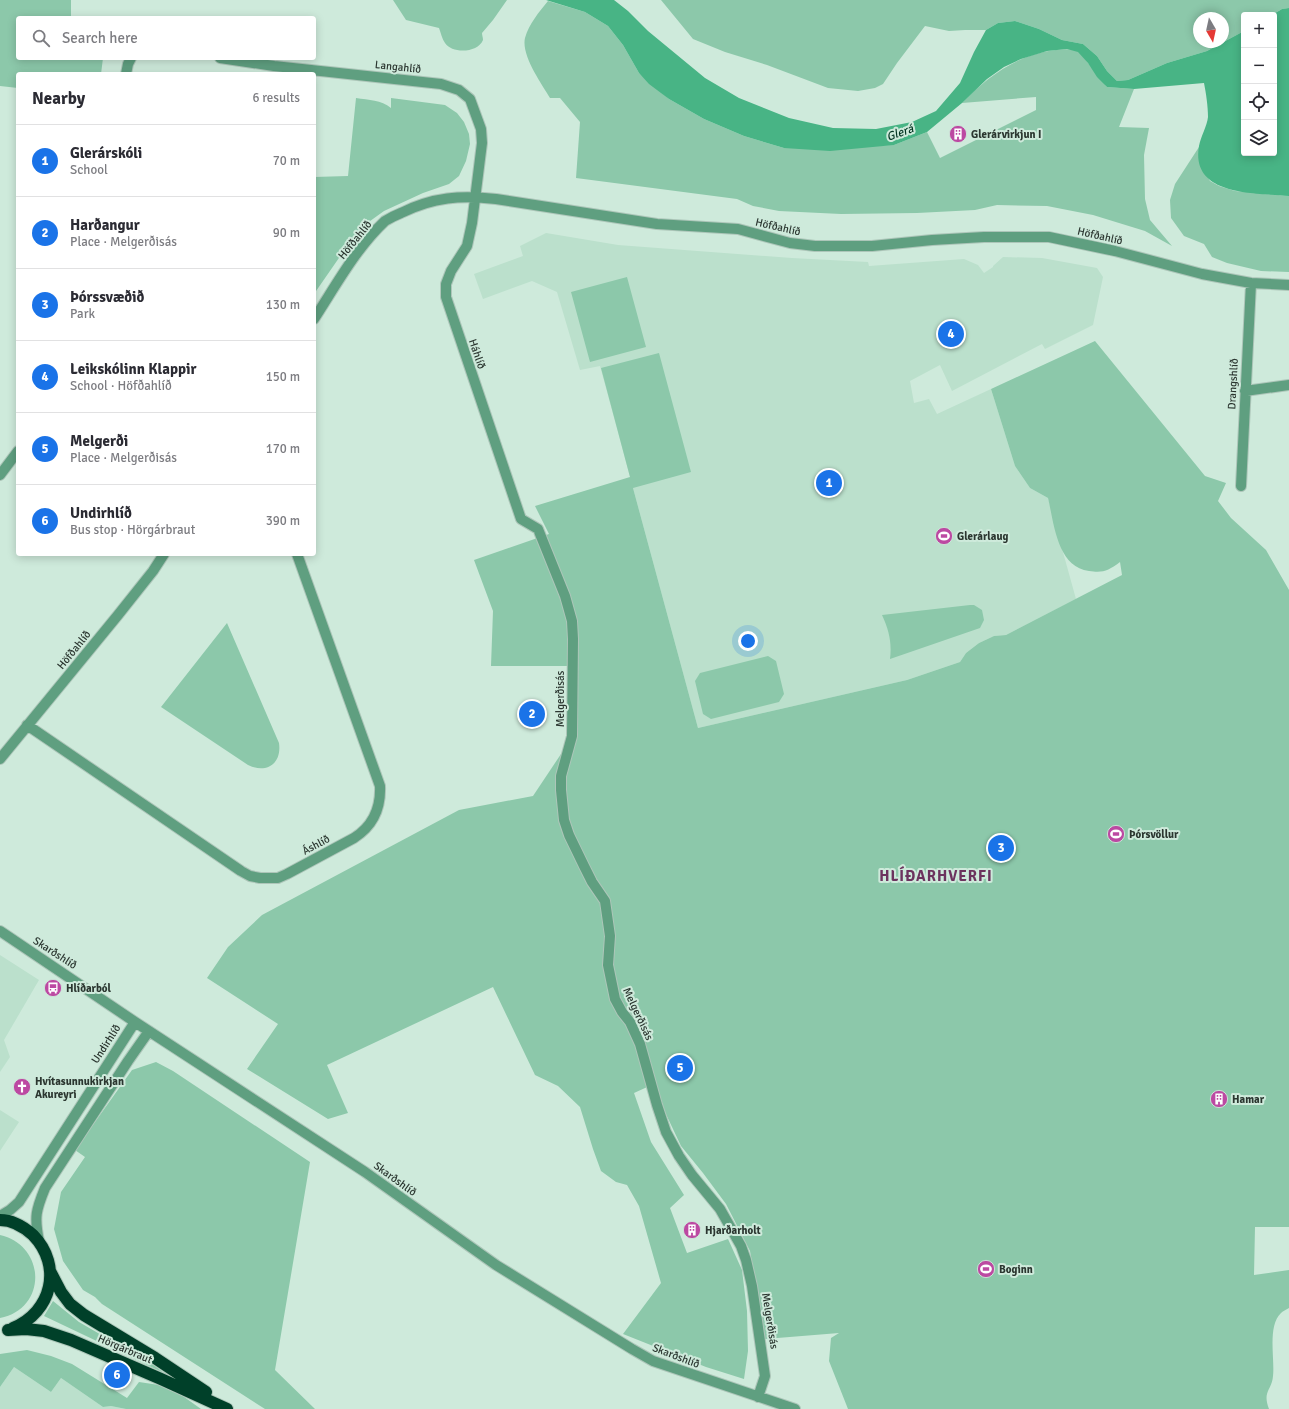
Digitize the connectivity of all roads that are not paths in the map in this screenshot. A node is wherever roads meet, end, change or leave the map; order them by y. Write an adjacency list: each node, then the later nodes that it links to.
1 (130, 60): 3 (street)
2 (234, 60): 4 (street, Langahlíð)
3 (126, 72)
4 (475, 196): 5 (street, Höfðahlíð); 7 (street, Höfðahlíð); 13 (street, Háhlíð)
5 (1251, 284): 6 (street, Höfðahlíð); 9 (street, Drangshlíð)
6 (1289, 284)
7 (316, 317)
8 (1289, 385): 9 (street)
9 (1245, 391): 12 (street, Drangshlíð)
10 (16, 454): 11 (street)
11 (0, 475)
12 (1241, 486)
13 (521, 519): 26 (street, Melgerðisás)
14 (163, 556): 16 (street, Höfðahlíð)
15 (298, 556): 16 (street, Áshlíð)
16 (27, 725): 17 (street, Höfðahlíð)
17 (0, 759)
18 (0, 931): 19 (street, Skarðshlíð)
19 (135, 1022): 20 (street, Skarðshlíð); 21 (street, Undirhlíð)
20 (149, 1031): 23 (street); 26 (street, Skarðshlíð)
21 (0, 1216)
22 (0, 1220): 23 (highway, Hörgárbraut)
23 (39, 1241): 24 (highway, Hörgárbraut)
24 (50, 1271): 25 (highway, Hörgárbraut); 28 (highway, Hörgárbraut)
25 (4, 1330): 27 (highway, Hörgárbraut)
26 (758, 1397): 29 (street, Skarðshlíð)
27 (227, 1409)
28 (230, 1409)
29 (795, 1409)

